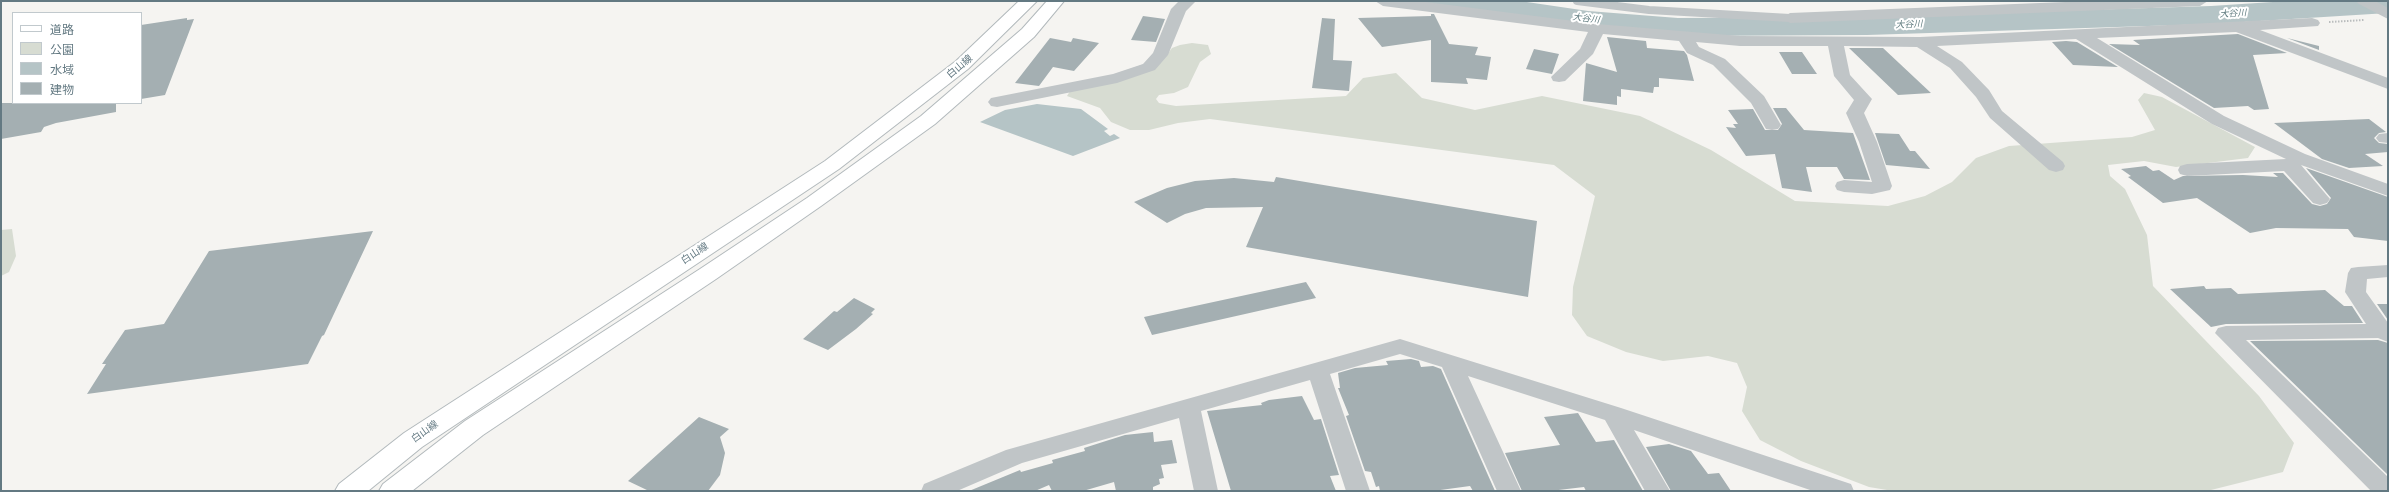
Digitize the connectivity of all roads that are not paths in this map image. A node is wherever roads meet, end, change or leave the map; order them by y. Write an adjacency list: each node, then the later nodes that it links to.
1 (1029, 1): 37 (street, 白山線)
2 (1056, 1): 38 (street, 白山線)
3 (1188, 1): 23 (street)
4 (1383, 1): 10 (street)
5 (1577, 1): 13 (lane)
6 (1838, 1): 12 (street)
7 (2200, 1): 9 (street)
8 (2364, 1): 11 (street)
9 (2031, 5): 12 (street)
10 (1459, 7): 16 (street)
11 (2388, 14)
12 (1879, 15): 13 (street); 19 (street)
13 (1790, 18)
14 (2312, 23): 15 (street)
15 (2238, 27): 17 (street); 22 (street)
16 (1597, 29): 18 (street); 21 (street)
17 (2077, 33): 19 (street); 25 (street)
18 (1684, 37): 20 (street); 24 (street)
19 (1927, 40): 20 (street); 26 (street)
20 (1835, 41): 28 (street)
21 (1559, 78)
22 (2388, 84)
23 (997, 102)
24 (1772, 126)
25 (2294, 162): 27 (street); 29 (street); 30 (street)
26 (2056, 166)
27 (2187, 170)
28 (1844, 186)
29 (2388, 190)
30 (2320, 199)
31 (2388, 271): 32 (street)
32 (2386, 332): 45 (street)
33 (1450, 361): 34 (street); 36 (street); 42 (street)
34 (1318, 371): 35 (street); 41 (street)
35 (1188, 407): 39 (street); 40 (street)
36 (1613, 414): 43 (street); 44 (street)
37 (350, 491)
38 (393, 491)
39 (933, 491)
40 (1206, 491)
41 (1358, 491)
42 (1509, 491)
43 (1658, 491)
44 (1842, 491)
45 (2387, 491)

